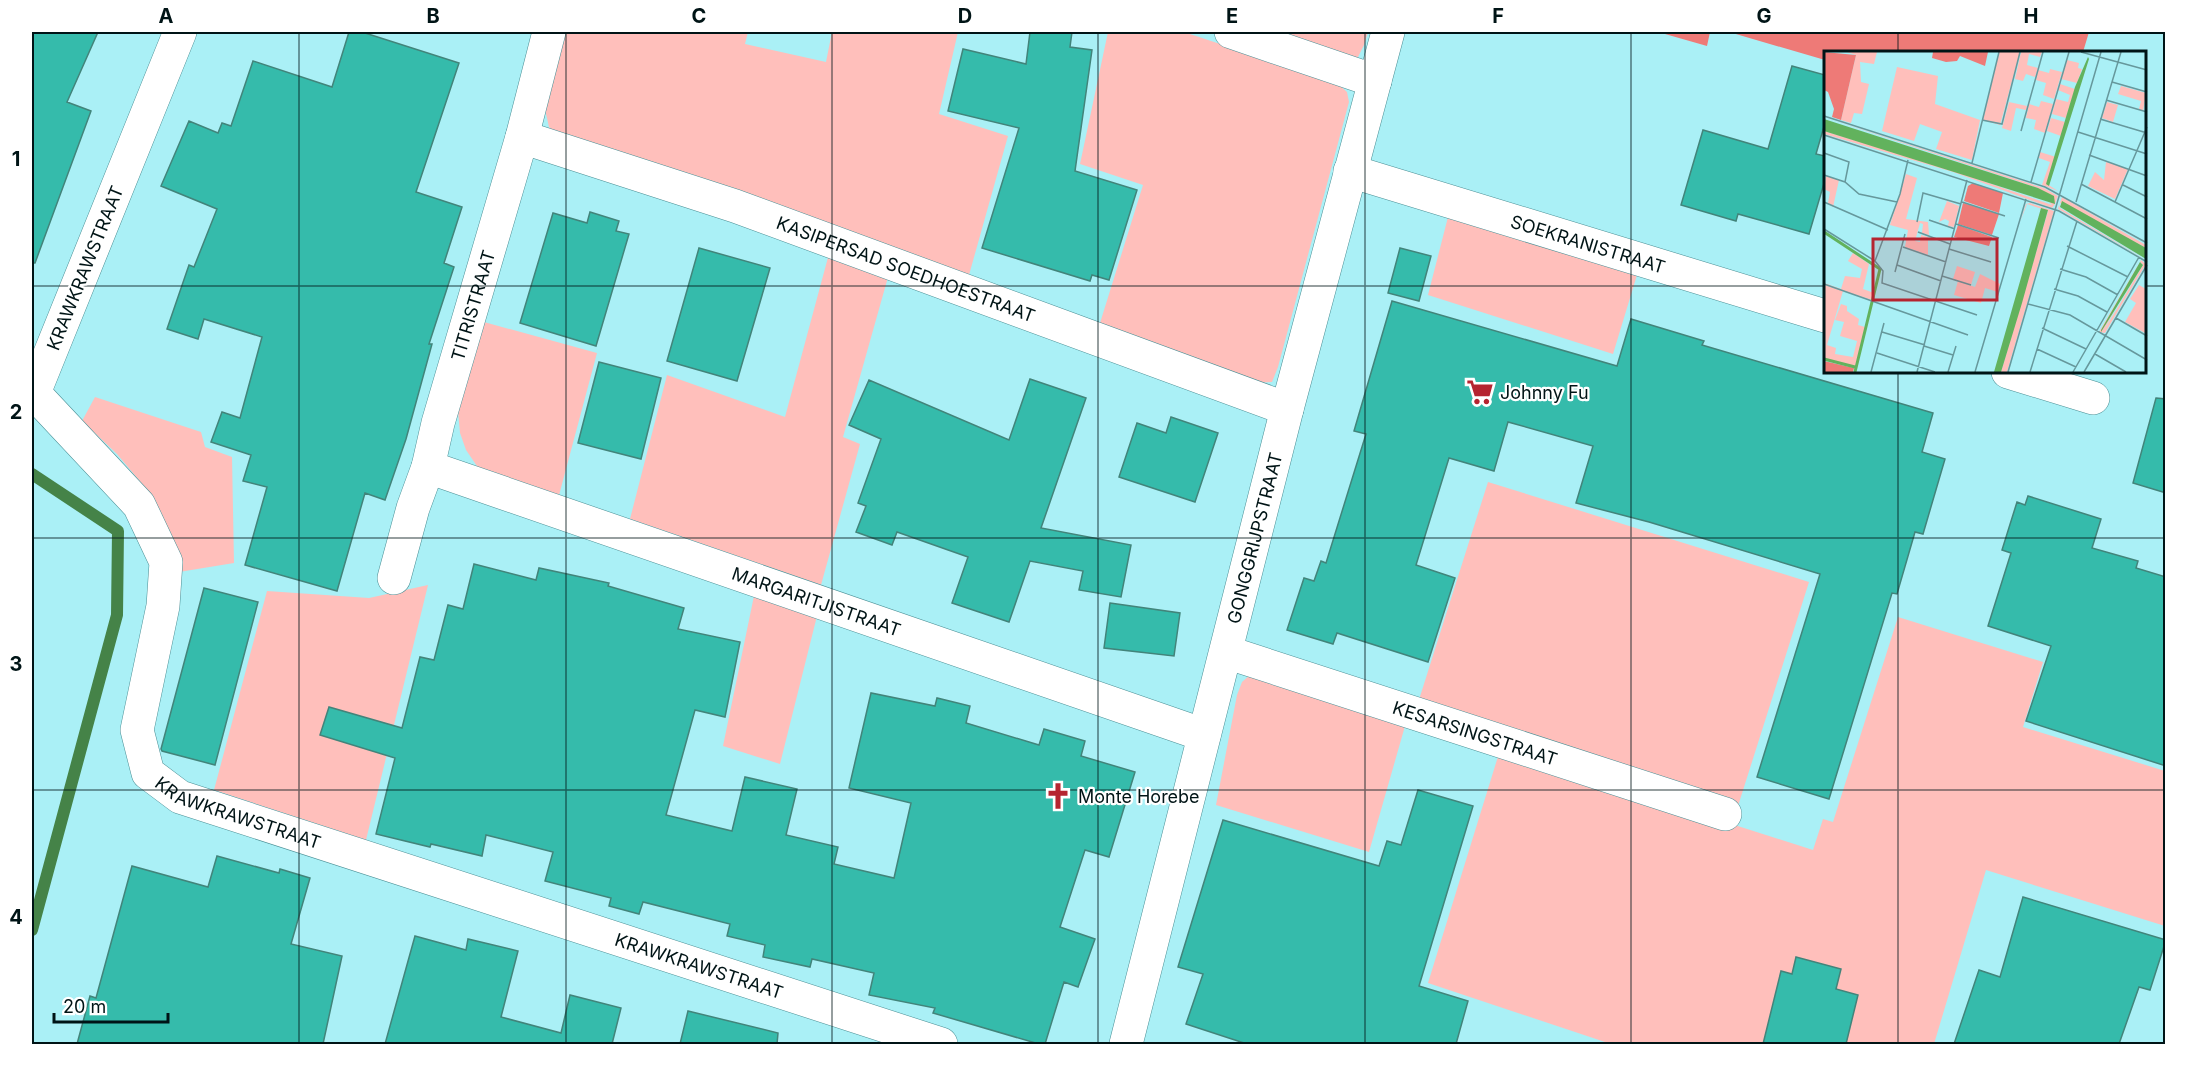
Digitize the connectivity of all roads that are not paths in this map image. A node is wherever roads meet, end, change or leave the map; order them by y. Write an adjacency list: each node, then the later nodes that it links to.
1 (180, 32): 10 (street, KRAWKRAWSTRAAT)
2 (549, 32): 6 (street, TITRISTRAAT)
3 (1231, 32): 5 (street)
4 (1388, 32): 5 (street, GONGGRIJPSTRAAT)
5 (1374, 81): 7 (street, GONGGRIJPSTRAAT)
6 (522, 137): 12 (street, KASIPERSAD SOEDHOESTRAAT); 13 (street, TITRISTRAAT)
7 (1350, 171): 8 (street, SOEKRANISTRAAT); 12 (street, GONGGRIJPSTRAAT)
8 (1824, 316)
9 (2015, 374): 11 (street)
10 (33, 392): 18 (street, KRAWKRAWSTRAAT)
11 (2093, 398)
12 (1287, 409): 15 (street, GONGGRIJPSTRAAT)
13 (429, 467): 14 (street, TITRISTRAAT); 16 (street, MARGARITJISTRAAT)
14 (394, 578)
15 (1226, 652): 16 (street, GONGGRIJPSTRAAT); 17 (street, KESARSINGSTRAAT)
16 (1204, 735): 19 (street, GONGGRIJPSTRAAT)
17 (1725, 814)
18 (941, 1044)
19 (1126, 1044)

